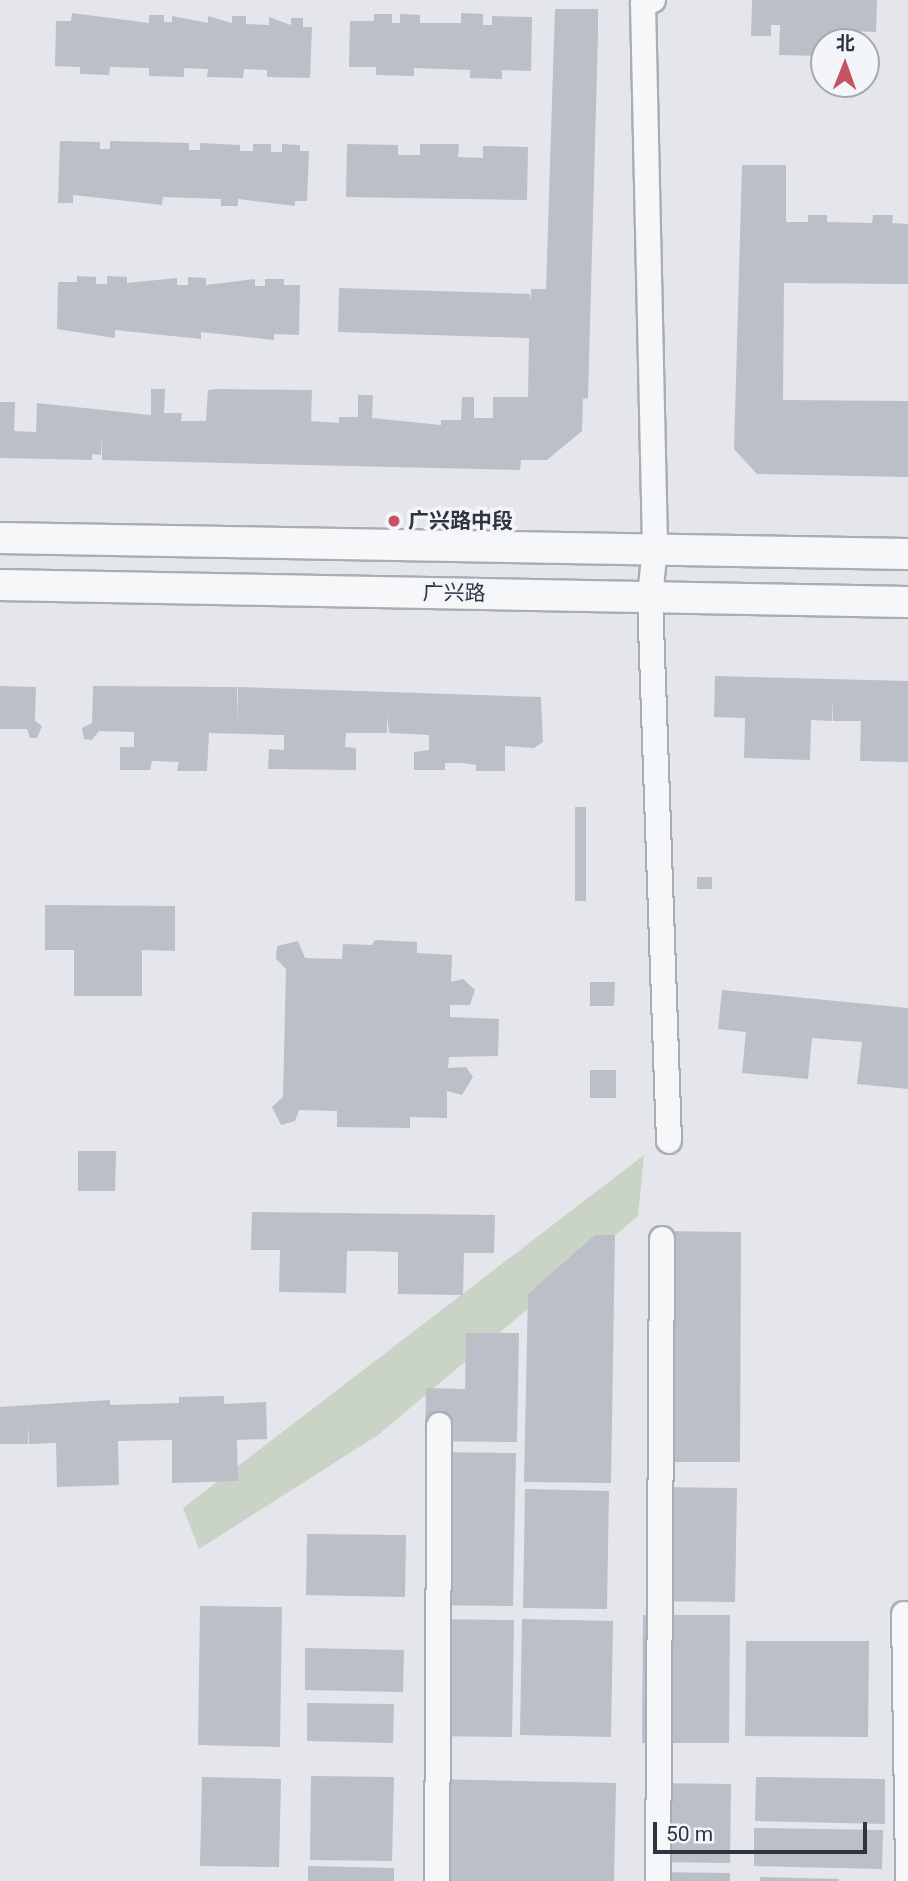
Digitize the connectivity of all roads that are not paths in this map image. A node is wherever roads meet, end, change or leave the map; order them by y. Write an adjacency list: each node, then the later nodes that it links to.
1 (653, 0): 3 (street)
2 (0, 538): 3 (street)
3 (655, 547): 4 (street); 6 (street)
4 (908, 554)
5 (0, 585): 6 (street, 广兴路)
6 (650, 597): 7 (street, 广兴路); 8 (street)
7 (908, 602)
8 (669, 1141)
9 (662, 1238): 14 (street)
10 (439, 1425): 13 (street)
11 (904, 1614): 12 (street)
12 (907, 1737): 15 (street)
13 (437, 1881)
14 (658, 1881)
15 (908, 1881)

